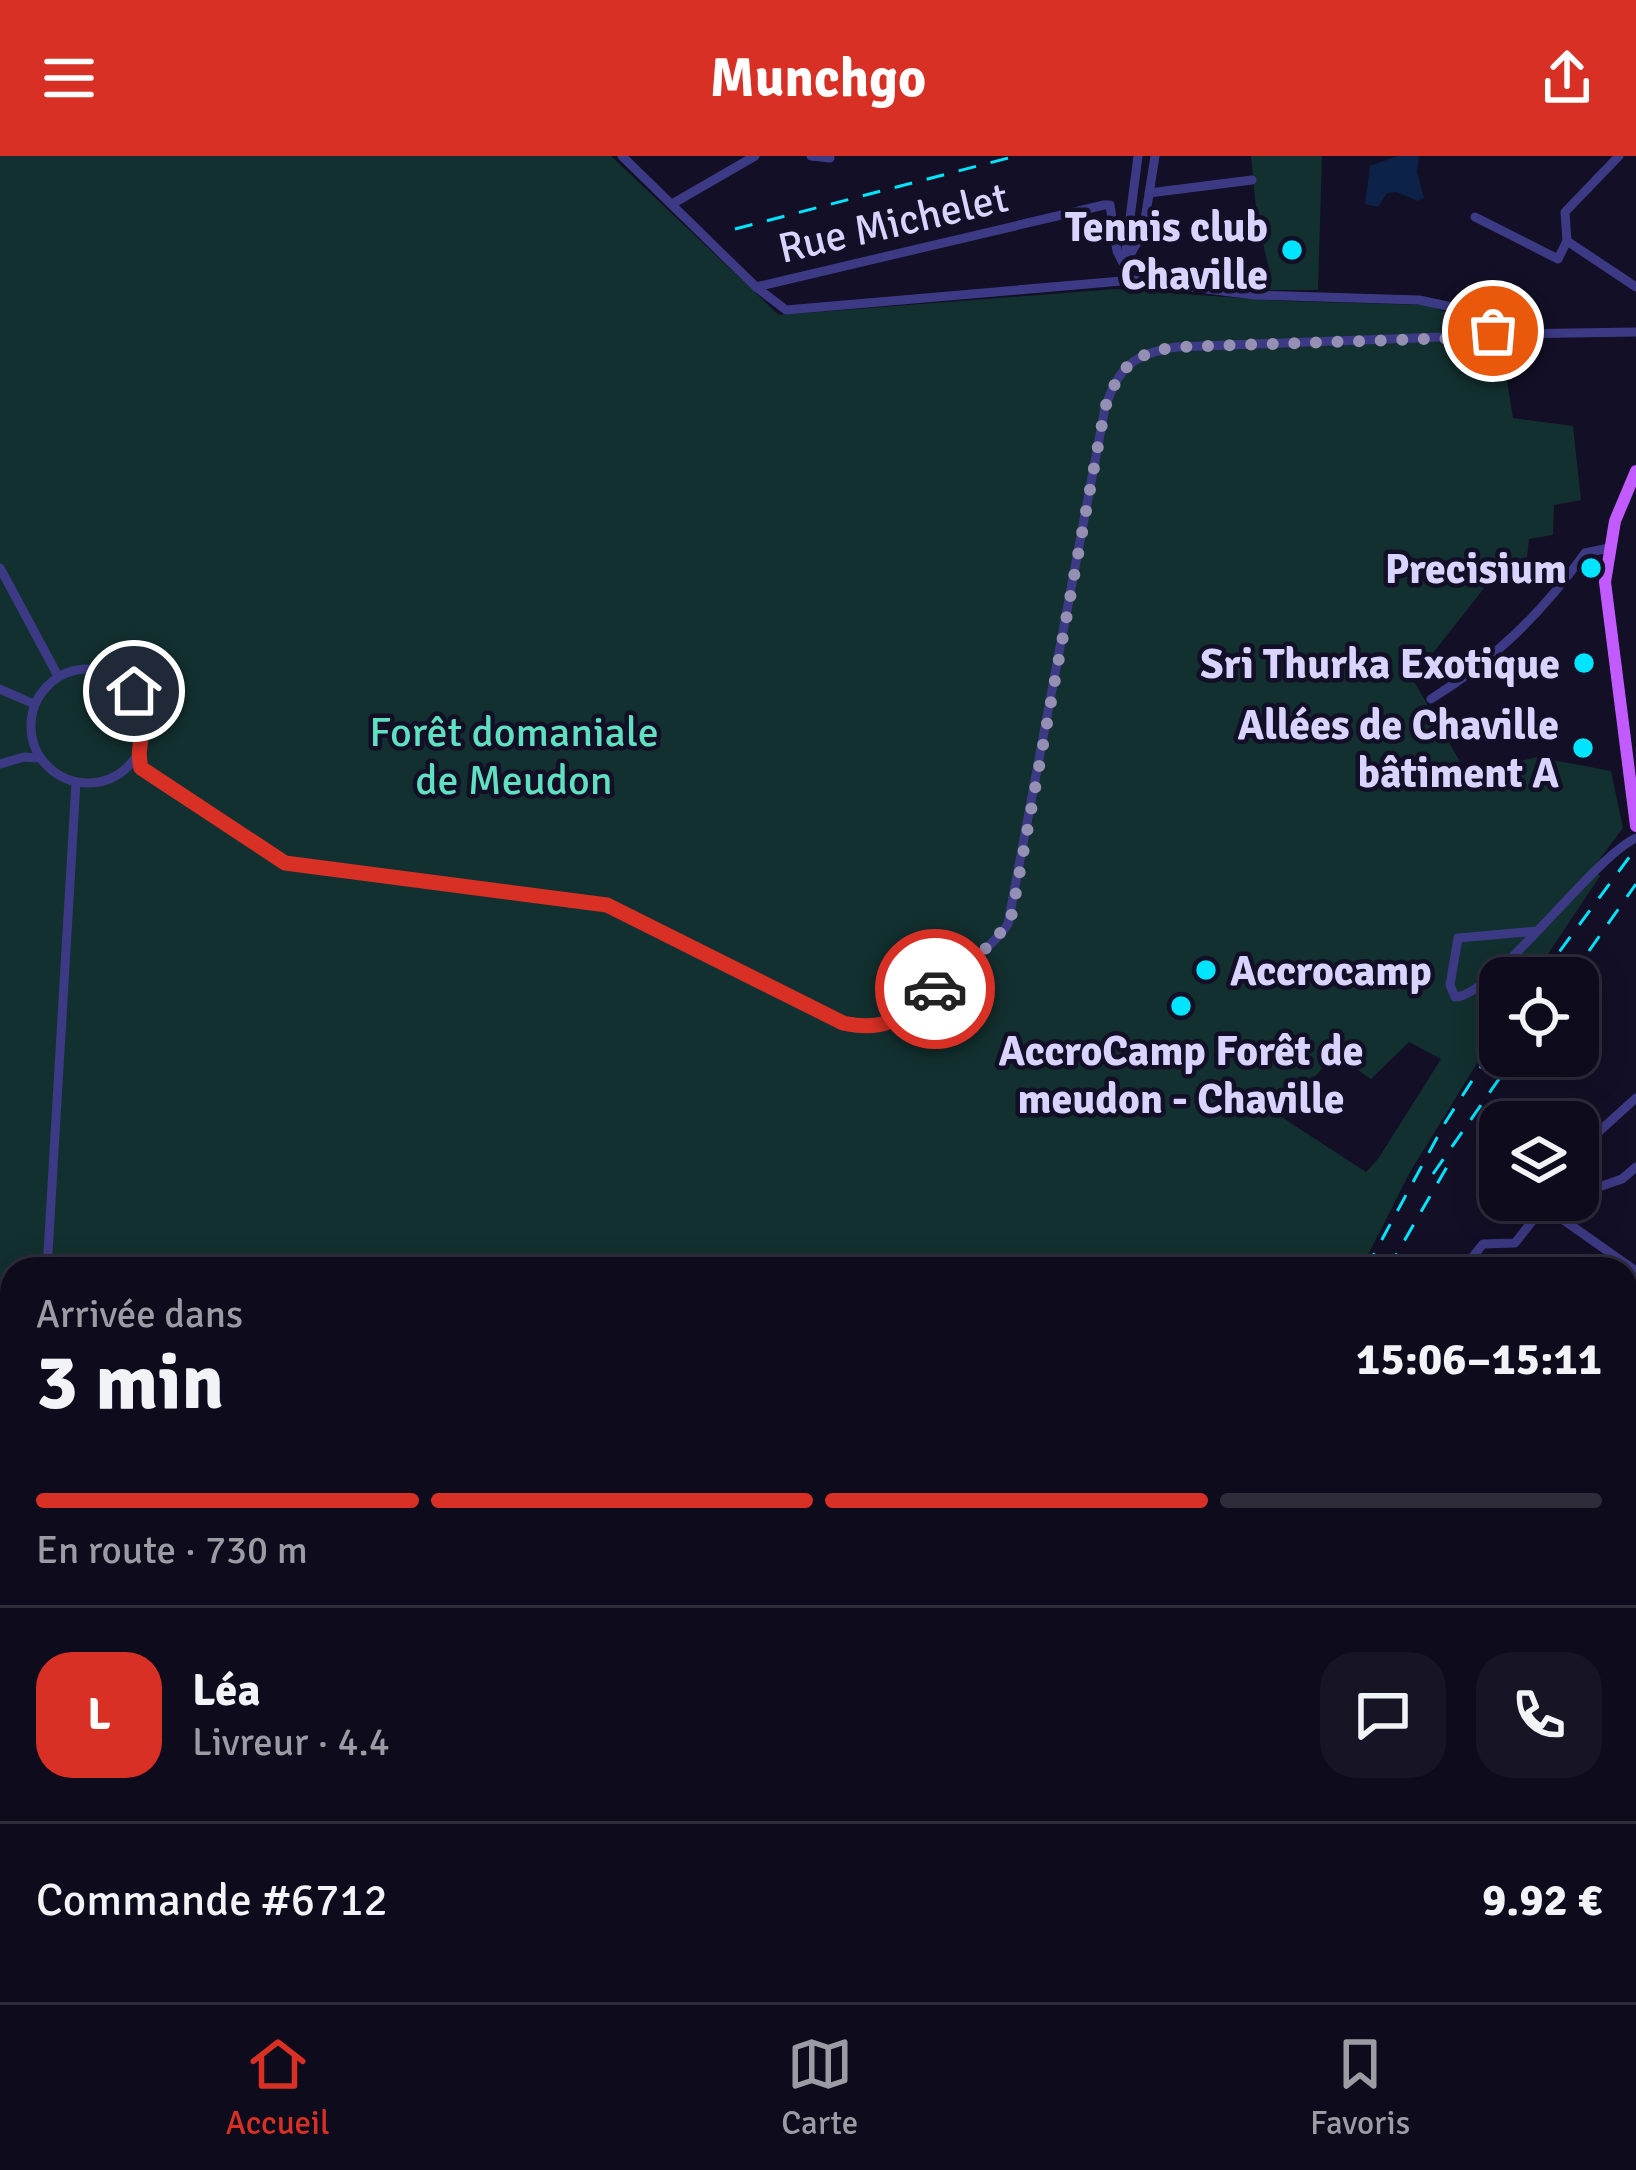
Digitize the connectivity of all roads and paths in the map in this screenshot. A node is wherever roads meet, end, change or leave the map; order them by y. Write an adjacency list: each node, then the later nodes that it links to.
1 (622, 156): 10 (street)
2 (755, 156): 10 (street)
3 (811, 156): 7 (street)
4 (1138, 156): 13 (street)
5 (1155, 156): 9 (street)
6 (1619, 156): 12 (street)
7 (830, 158)
8 (1252, 180): 9 (street)
9 (1149, 193): 13 (street)
10 (672, 205): 15 (street)
11 (1475, 218): 12 (street)
12 (1567, 241): 16 (street)
13 (1124, 265): 14 (street, Rue Michelet); 15 (street, Rue Michelet)
14 (1124, 280): 15 (street); 17 (street)
15 (756, 287)
16 (1636, 287)
17 (1498, 332): 18 (street); 27 (street)
18 (1636, 332)
19 (1636, 471): 20 (main road)
20 (1609, 548): 24 (street); 31 (main road)
21 (0, 568): 22 (street)
22 (58, 676): 25 (street); 27 (street)
23 (0, 689): 25 (street)
24 (1431, 699)
25 (34, 704): 26 (street)
26 (31, 738): 28 (street); 29 (street)
27 (138, 754): 30 (street)
28 (39, 758): 29 (street); 30 (street)
29 (6, 761)
30 (76, 782): 41 (street)
31 (1634, 807): 32 (main road)
32 (1636, 826)
33 (1636, 838): 34 (street)
34 (1537, 932): 34 (street)
35 (1636, 1098): 36 (street)
36 (1599, 1131)
37 (1634, 1174): 38 (street)
38 (1599, 1186)
39 (1534, 1221): 42 (street)
40 (1564, 1221): 43 (street)
41 (48, 1257)
42 (1473, 1257)
43 (1617, 1257)

